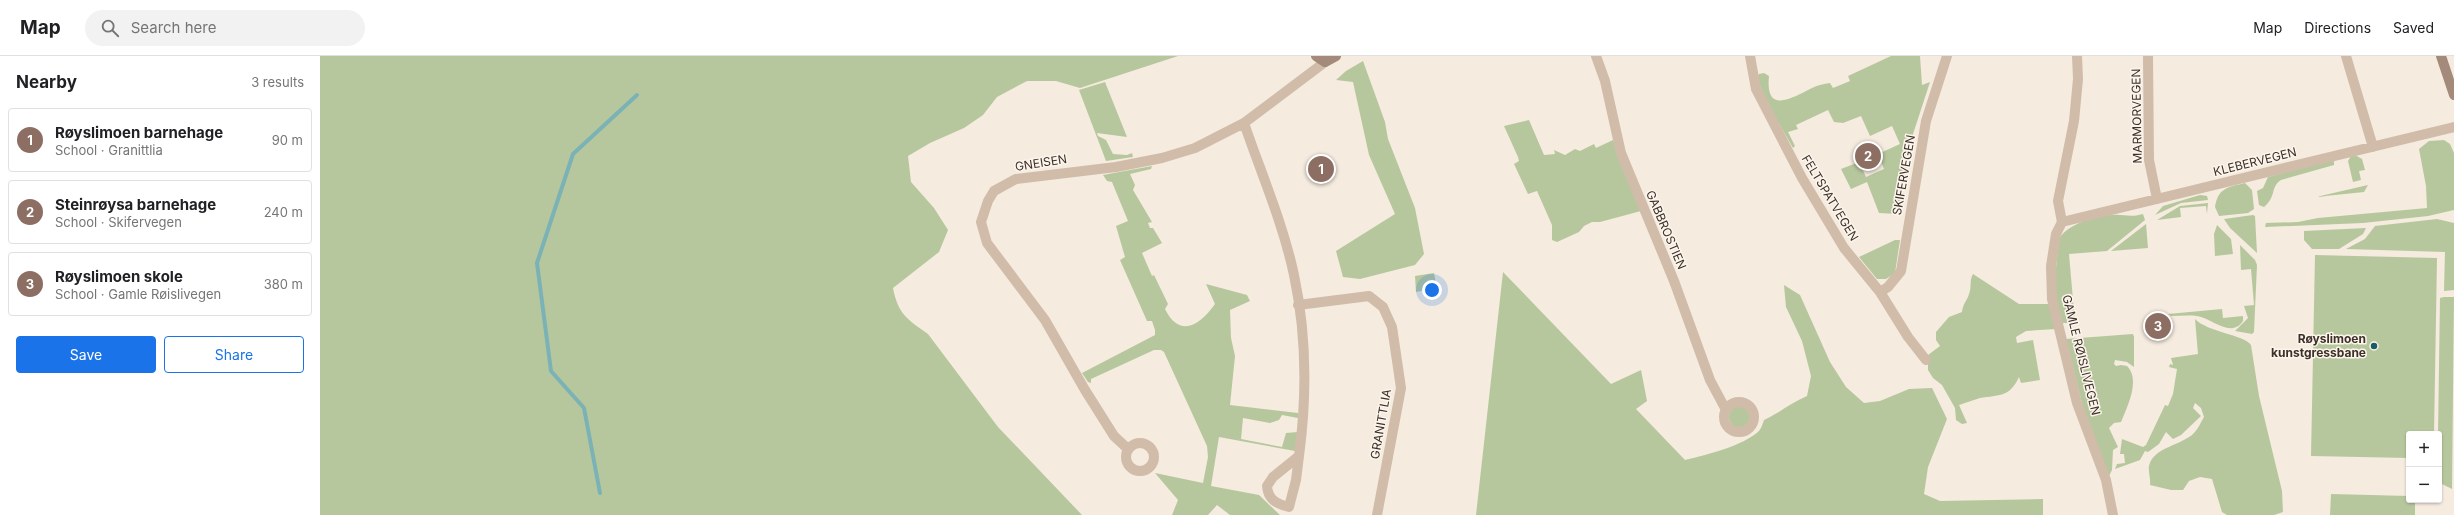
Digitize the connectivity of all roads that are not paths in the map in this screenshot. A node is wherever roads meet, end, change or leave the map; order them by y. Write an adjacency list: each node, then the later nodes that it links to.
1 (1316, 56): 10 (street)
2 (1336, 56): 10 (street)
3 (1596, 56): 20 (street, GABBROSTIEN)
4 (1750, 56): 17 (street, FELTSPATVEGEN)
5 (1948, 56): 17 (street, SKIFERVEGEN)
6 (2077, 56): 16 (street)
7 (2148, 56): 15 (street, MARMORVEGEN)
8 (2346, 56): 14 (street)
9 (2441, 56): 11 (street)
10 (1325, 62): 12 (street, GNEISEN)
11 (2454, 95)
12 (1244, 123): 18 (street); 21 (street, GNEISEN)
13 (2454, 127): 14 (street, KLEBERVEGEN)
14 (2373, 147): 15 (street, KLEBERVEGEN)
15 (2157, 199): 16 (street, KLEBERVEGEN)
16 (2062, 222): 24 (street, GAMLE RØISLIVEGEN)
17 (1880, 292): 19 (street, FELTSPATVEGEN)
18 (1298, 305): 22 (street); 23 (street, GRANITTLIA)
19 (1926, 360)
20 (1726, 410)
21 (1128, 449)
22 (1299, 456): 22 (street)
23 (1377, 515)
24 (2112, 515)

